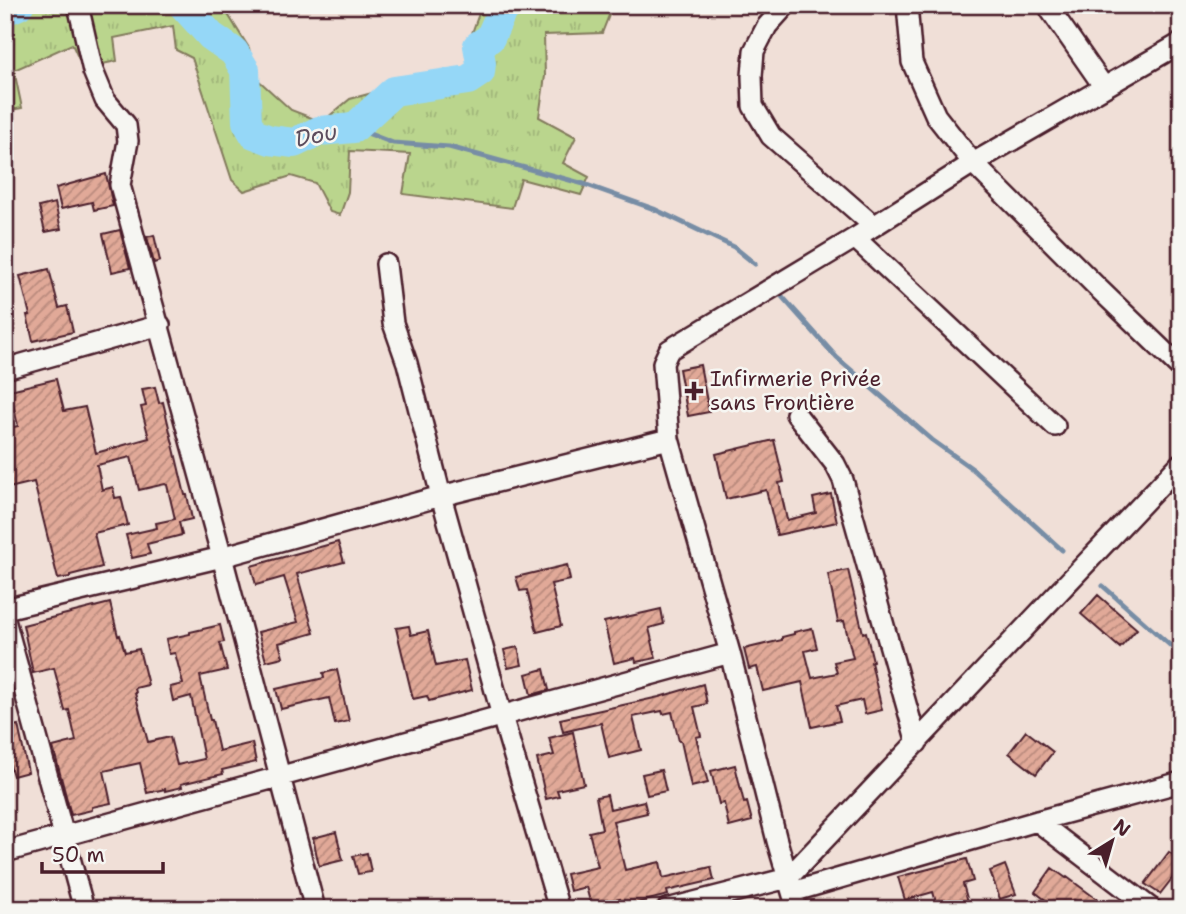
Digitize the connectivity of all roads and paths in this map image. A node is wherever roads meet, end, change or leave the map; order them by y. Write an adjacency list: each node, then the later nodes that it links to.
1 (78, 5): 11 (street)
2 (786, 5): 8 (street)
3 (908, 5): 7 (street)
4 (1051, 11): 6 (street)
5 (1181, 43): 6 (street)
6 (1104, 87): 7 (street)
7 (973, 163): 8 (street); 12 (street)
8 (874, 226): 9 (street)
9 (855, 238): 15 (street); 16 (street)
10 (386, 264): 18 (street)
11 (160, 325): 13 (street); 19 (street)
12 (1181, 368)
13 (5, 369)
14 (796, 414): 24 (street)
15 (1055, 426)
16 (669, 439): 18 (street); 22 (street)
17 (1181, 463): 24 (street)
18 (441, 496): 19 (street); 23 (street)
19 (222, 556): 20 (street); 25 (street)
20 (5, 609)
21 (5, 620): 28 (street)
22 (730, 653): 23 (street); 30 (street)
23 (502, 716): 25 (street); 33 (street)
24 (917, 743): 30 (street)
25 (279, 776): 28 (street); 32 (street)
26 (1181, 782): 27 (street)
27 (1037, 821): 30 (street); 35 (street)
28 (65, 836): 29 (street); 31 (street)
29 (5, 852)
30 (792, 893): 34 (street)
31 (84, 909)
32 (315, 909)
33 (559, 909)
34 (667, 909)
35 (1152, 909)

